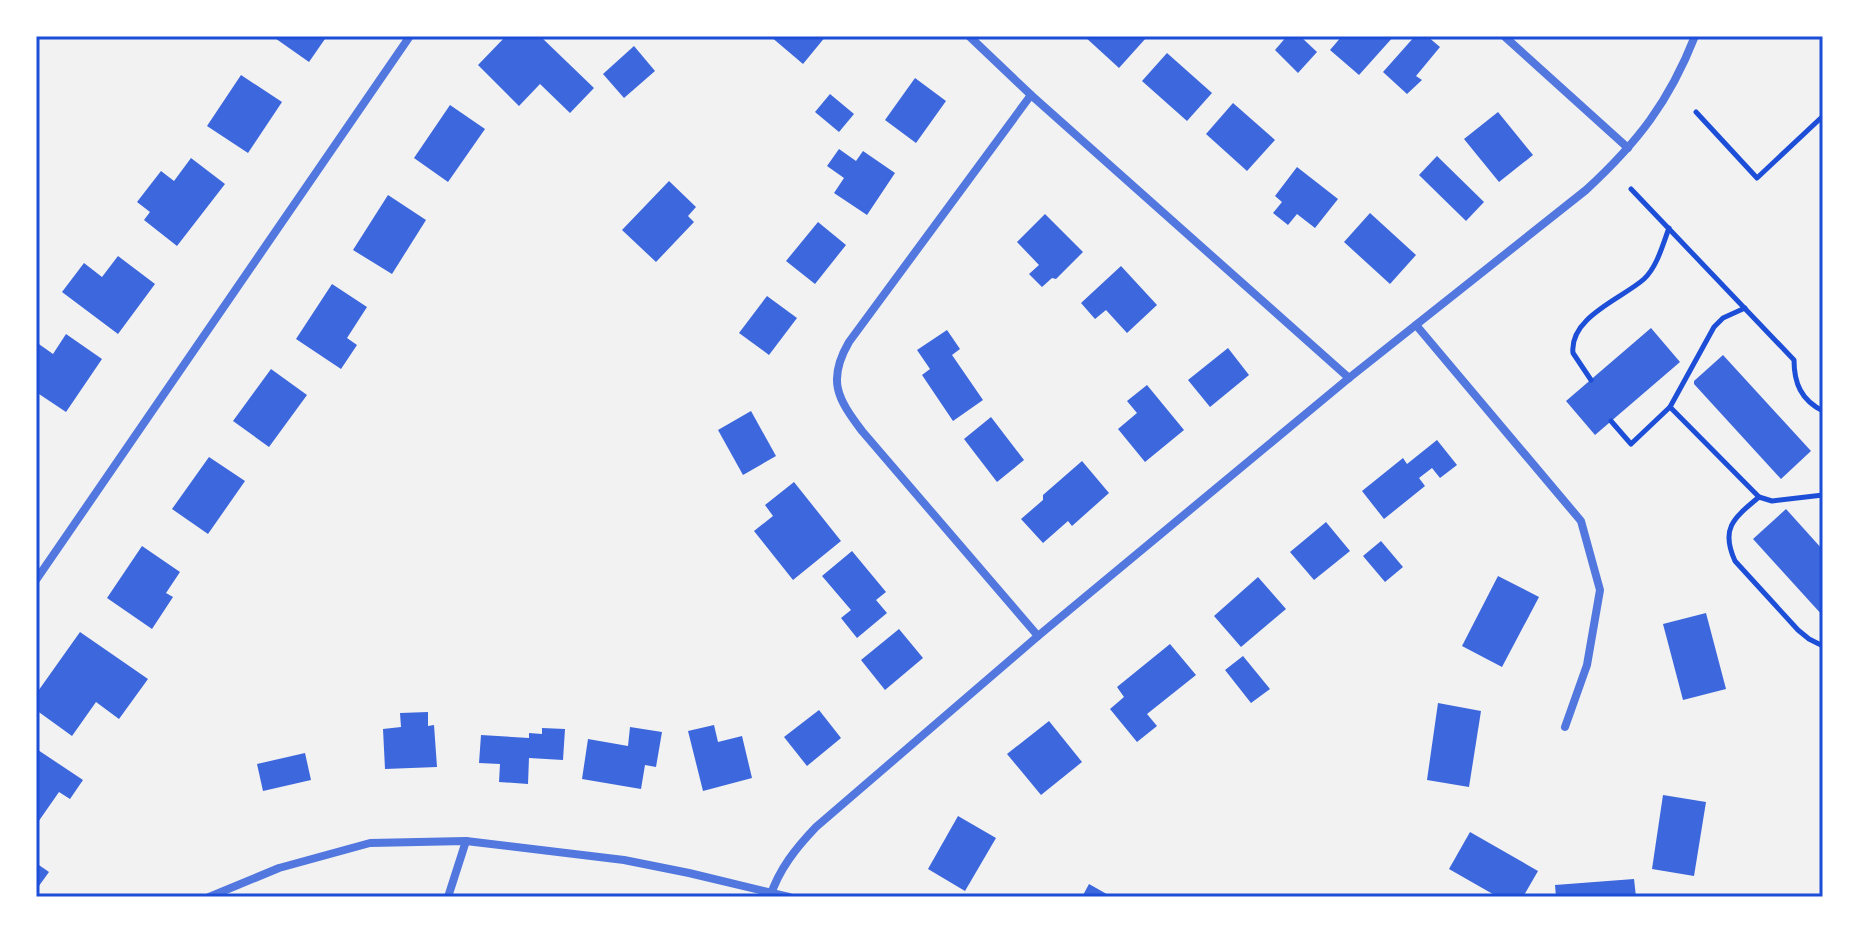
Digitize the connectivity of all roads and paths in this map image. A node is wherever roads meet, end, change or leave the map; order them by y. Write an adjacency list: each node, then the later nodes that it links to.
1 (410, 36): 20 (street)
2 (969, 36): 5 (street)
3 (1504, 36): 8 (street)
4 (1695, 36): 8 (street)
5 (1031, 95): 13 (street); 21 (street)
6 (1696, 112): 7 (path)
7 (1823, 116)
8 (1628, 148): 12 (street)
9 (1631, 189): 10 (path)
10 (1669, 228): 11 (path); 14 (path)
11 (1745, 308): 15 (path); 16 (path)
12 (1416, 325): 13 (street); 23 (street)
13 (1349, 378): 21 (street)
14 (1591, 380)
15 (1670, 407): 17 (path); 19 (path)
16 (1823, 411)
17 (1611, 421)
18 (1823, 495): 19 (path)
19 (1759, 497): 22 (path)
20 (36, 580)
21 (1038, 636): 25 (street)
22 (1823, 646)
23 (1565, 727)
24 (466, 841): 25 (street); 26 (street); 27 (street)
25 (771, 894): 28 (street)
26 (209, 897)
27 (448, 897)
28 (789, 897)

